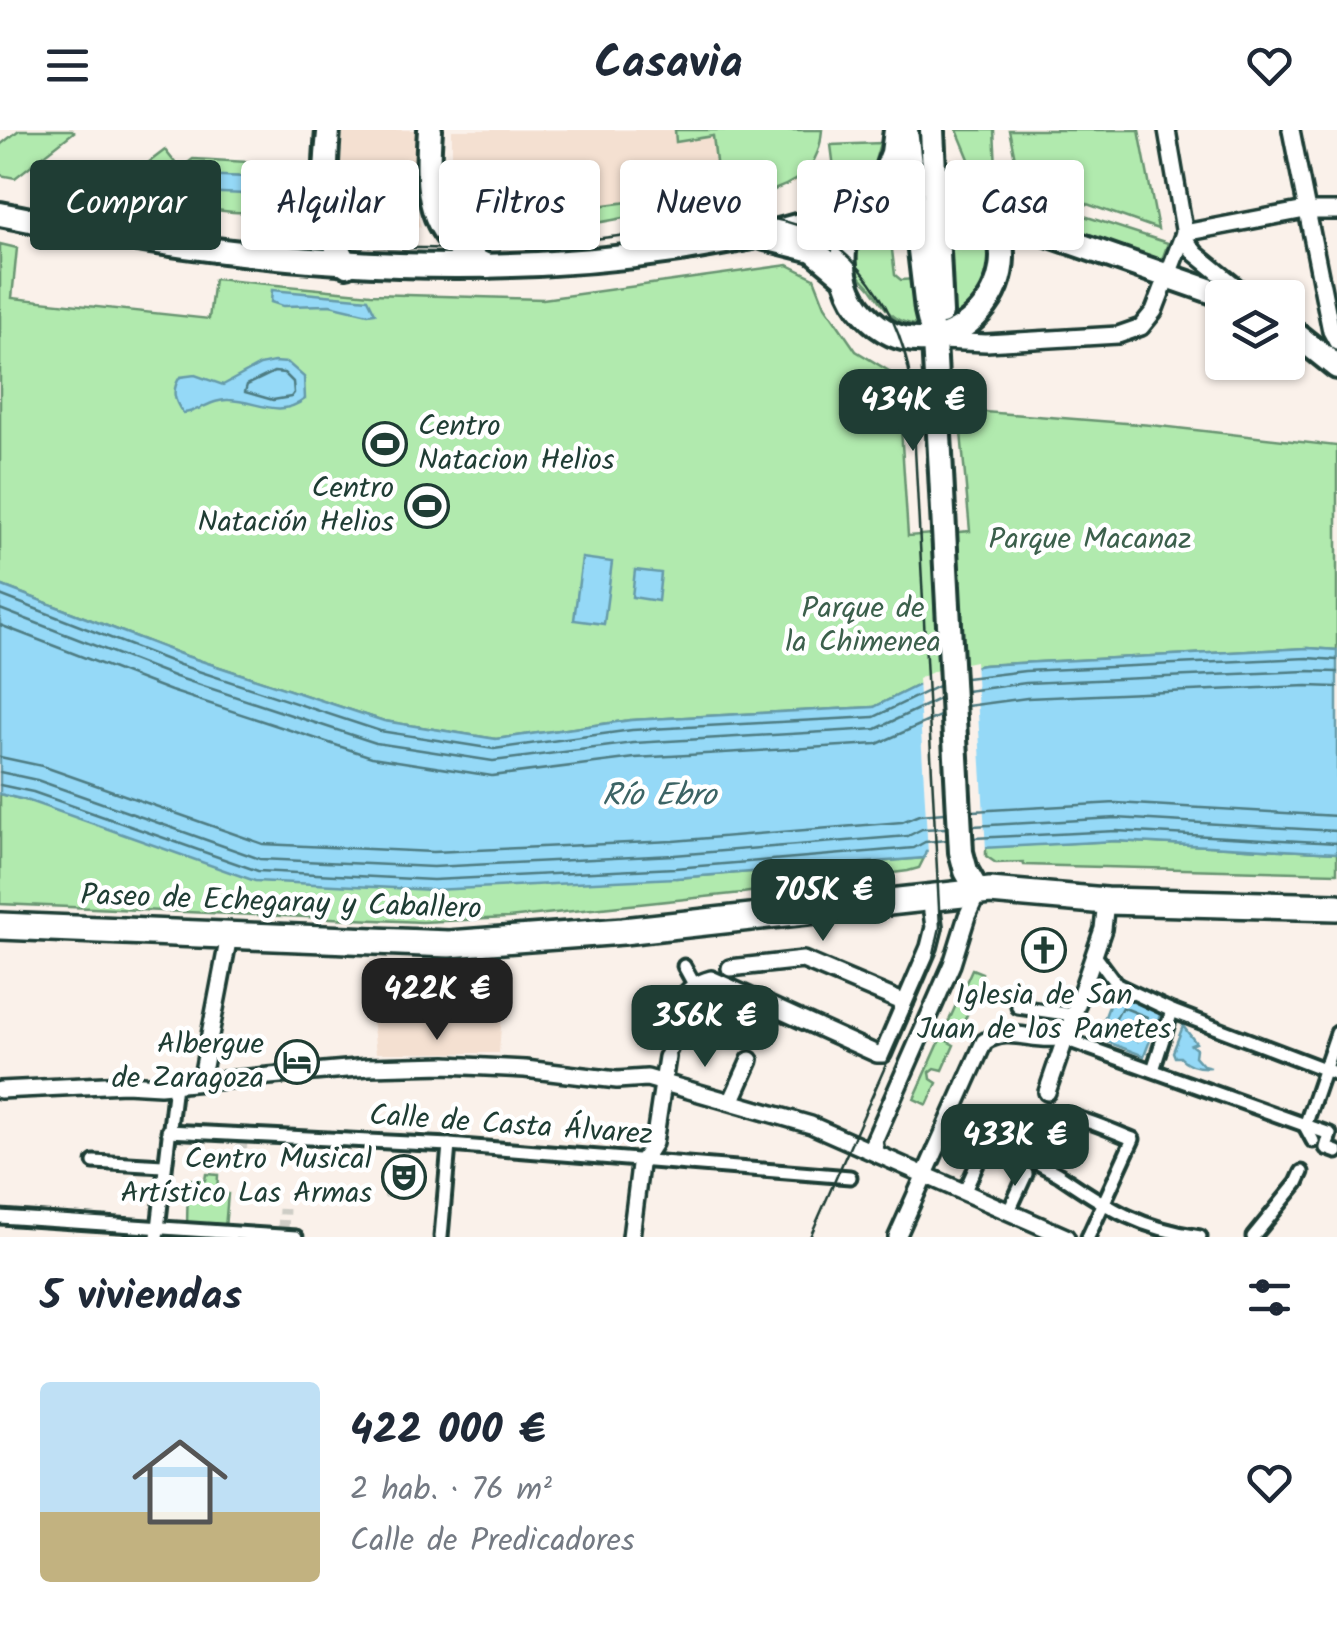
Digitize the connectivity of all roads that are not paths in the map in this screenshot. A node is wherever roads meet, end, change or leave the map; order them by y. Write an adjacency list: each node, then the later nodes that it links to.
1 (328, 130): 8 (main road)
2 (430, 130): 26 (main road)
3 (896, 130): 9 (main road)
4 (906, 130): 10 (main road)
5 (932, 130): 11 (main road)
6 (1167, 130): 15 (street)
7 (1291, 130): 12 (street)
8 (326, 160)
9 (891, 160)
10 (916, 160)
11 (925, 168)
12 (1307, 210): 13 (street); 15 (street); 32 (street)
13 (1337, 210)
14 (0, 214): 24 (main road)
15 (1184, 233): 27 (street); 29 (street)
16 (777, 240): 28 (main road)
17 (925, 244): 33 (main road)
18 (1084, 247): 27 (main road)
19 (257, 250): 24 (main road)
20 (338, 250): 25 (main road)
21 (671, 250): 26 (main road)
22 (844, 250): 28 (main road)
23 (1001, 250): 33 (main road)
24 (246, 255): 25 (main road)
25 (347, 265): 26 (main road)
26 (490, 268)
27 (1168, 275): 30 (main road); 33 (street)
28 (844, 276): 33 (main road)
29 (1228, 280)
30 (1205, 289)
31 (1305, 335): 32 (street)
32 (1334, 336)
33 (934, 340): 36 (main road)
34 (1305, 342): 35 (main road)
35 (1337, 367)
36 (978, 892): 37 (main road, Paseo de Echegaray y Caballero); 38 (main road, Paseo de Echegaray y Caballero); 69 (street)
37 (930, 897): 41 (main road, Paseo de Echegaray y Caballero); 47 (street)
38 (1106, 901): 39 (main road, Paseo de Echegaray y Caballero); 42 (street)
39 (1337, 907)
40 (0, 926): 41 (main road, Paseo de Echegaray y Caballero)
41 (229, 936): 55 (street)
42 (1094, 954): 49 (street); 50 (street)
43 (684, 966): 46 (street)
44 (730, 968): 45 (street); 47 (street)
45 (711, 979): 46 (street); 47 (street)
46 (695, 986): 56 (street)
47 (904, 1003)
48 (1018, 1007): 50 (street)
49 (1172, 1011): 53 (street); 54 (street)
50 (1067, 1030): 53 (street); 59 (street); 75 (street)
51 (1337, 1033): 54 (street)
52 (750, 1060): 60 (street)
53 (1153, 1070): 61 (street)
54 (1331, 1072): 61 (street)
55 (202, 1082): 56 (street); 57 (street)
56 (665, 1082): 60 (street); 70 (street)
57 (175, 1085): 58 (street); 63 (street)
58 (0, 1090)
59 (1047, 1092)
60 (732, 1100): 69 (street)
61 (1305, 1126): 65 (street); 68 (street)
62 (994, 1128): 64 (street)
63 (168, 1131): 66 (street, Calle de Casta Álvarez); 72 (street)
64 (1020, 1140): 73 (street); 78 (street)
65 (1313, 1141)
66 (449, 1144): 70 (street, Calle de Casta Álvarez); 84 (street)
67 (986, 1144): 77 (street)
68 (1337, 1152)
69 (876, 1153): 75 (street)
70 (644, 1159): 76 (street, Calle de Casta Álvarez); 85 (street)
71 (94, 1162): 72 (street)
72 (163, 1166): 81 (street)
73 (1029, 1166): 78 (street); 79 (street)
74 (1302, 1172): 90 (street)
75 (924, 1174): 77 (street); 86 (street)
76 (850, 1177)
77 (964, 1193): 79 (street)
78 (1102, 1205): 88 (street); 89 (street)
79 (1009, 1212): 87 (street)
80 (0, 1217): 81 (street)
81 (157, 1232): 82 (street)
82 (283, 1234): 83 (street)
83 (296, 1237)
84 (441, 1237)
85 (631, 1237)
86 (897, 1237)
87 (1066, 1237)
88 (1088, 1237)
89 (1200, 1237)
90 (1253, 1237)

